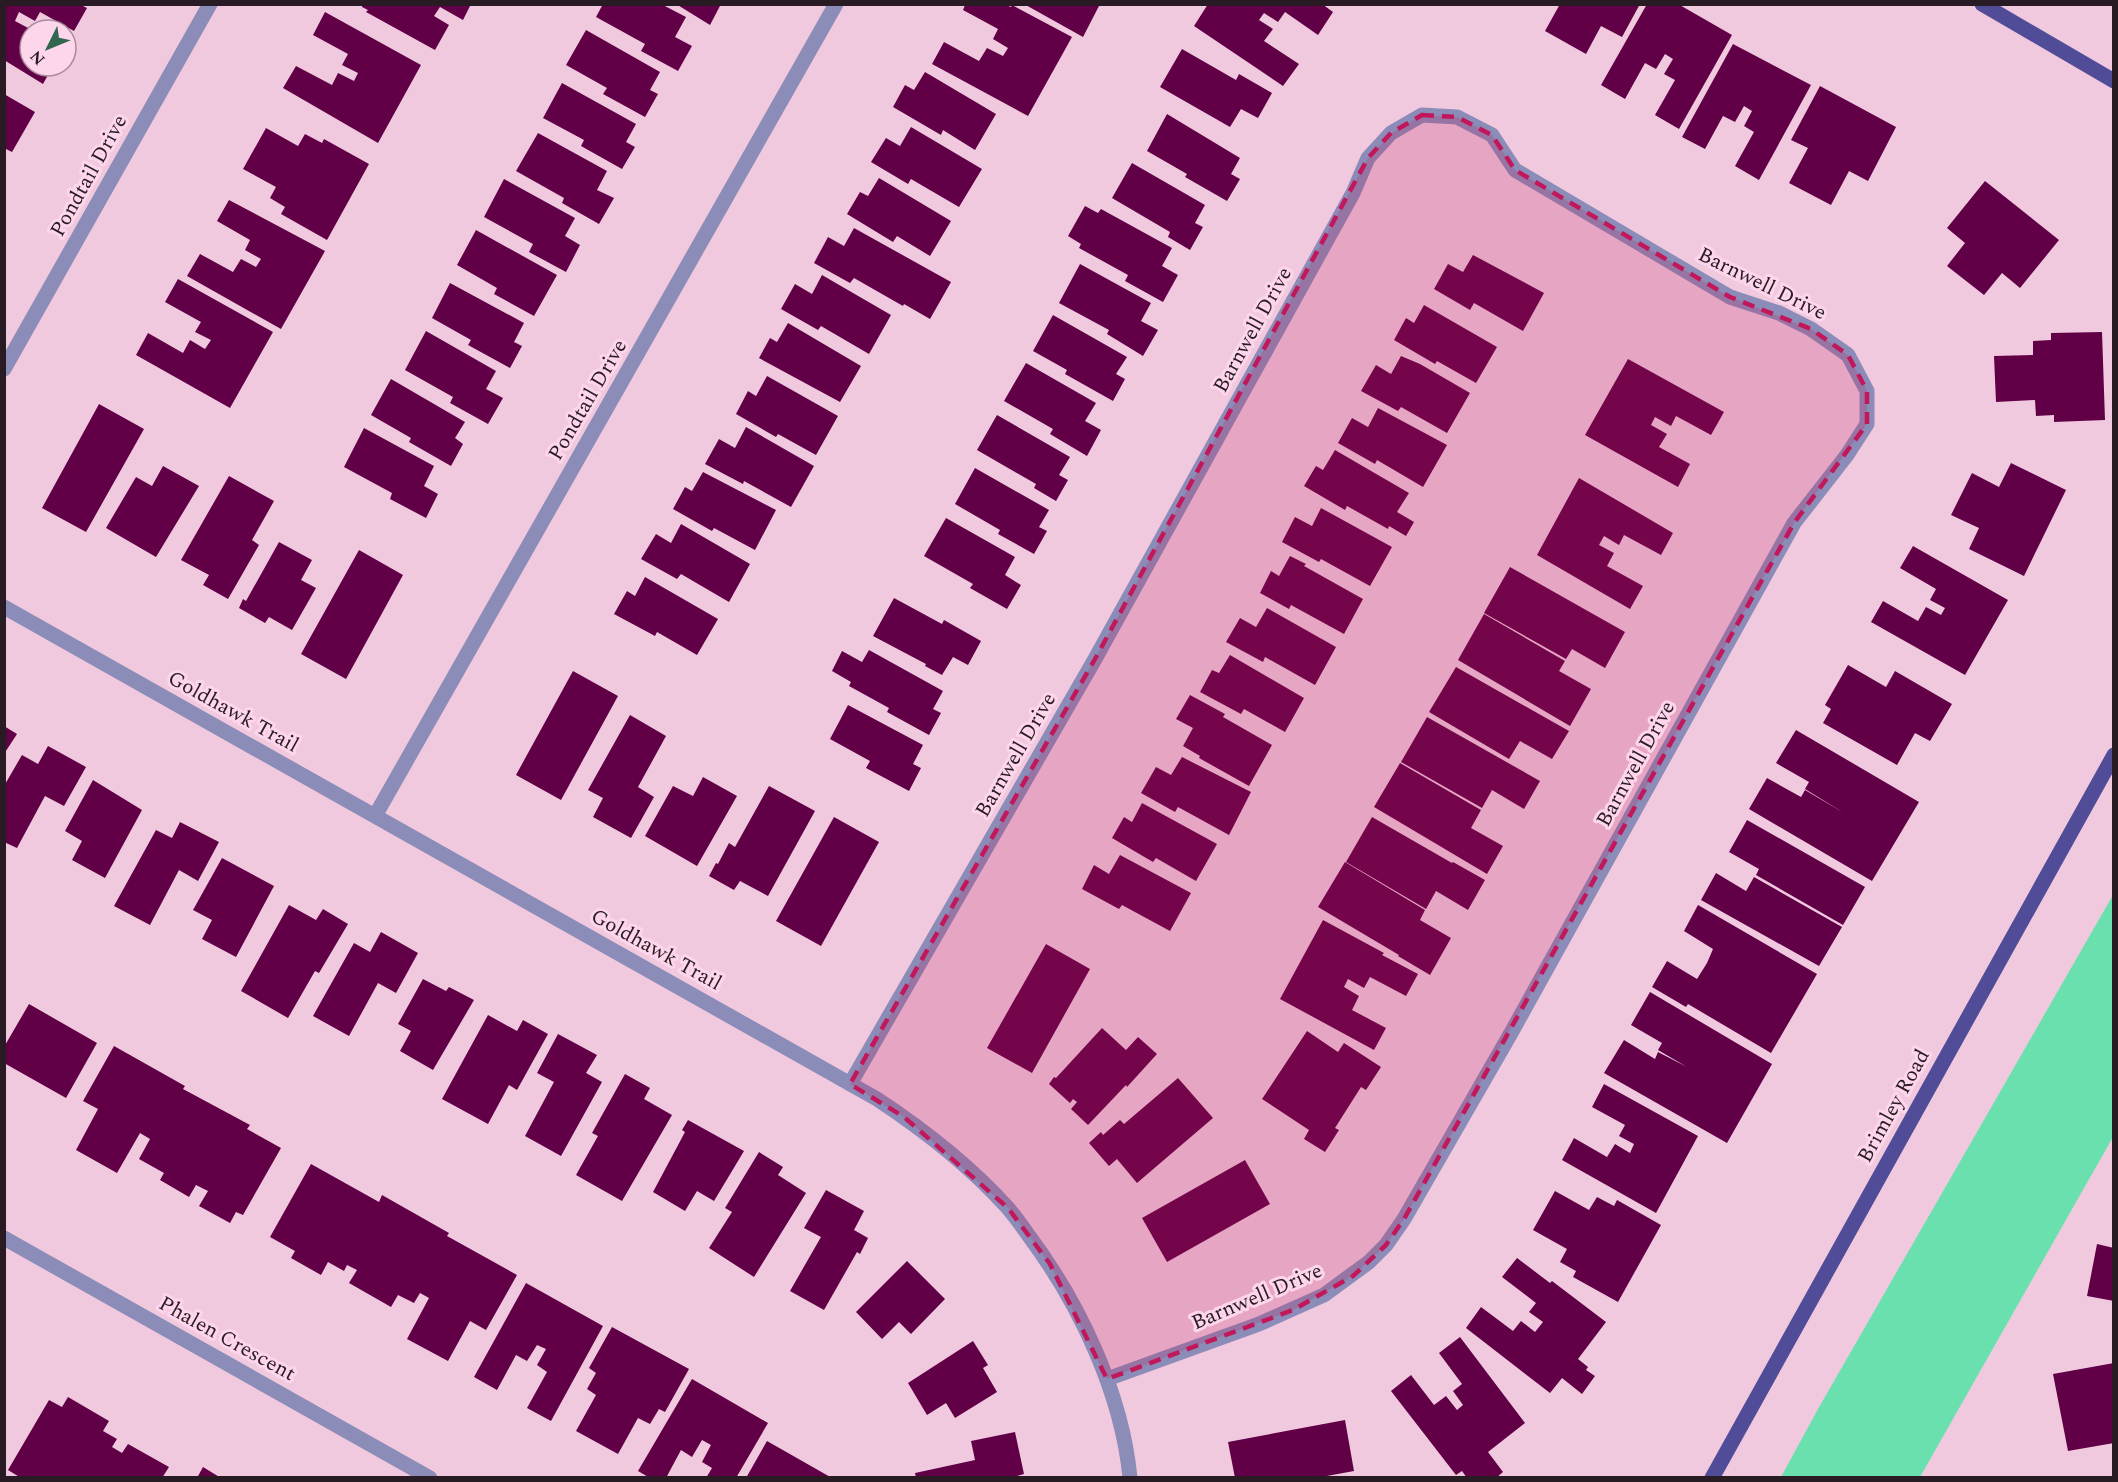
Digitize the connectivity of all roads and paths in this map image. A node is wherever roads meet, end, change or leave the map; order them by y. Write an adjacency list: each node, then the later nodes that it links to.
1 (210, 4): 5 (street, Pondtail Drive)
2 (836, 4): 8 (street, Pondtail Drive)
3 (1982, 4): 4 (main road)
4 (2114, 81)
5 (4, 369)
6 (4, 607): 8 (street, Goldhawk Trail)
7 (2114, 755): 14 (main road, Brimley Road)
8 (375, 816): 9 (street, Goldhawk Trail)
9 (850, 1084): 11 (street, Goldhawk Trail); 11 (street, Barnwell Drive)
10 (4, 1238): 12 (street, Phalen Crescent)
11 (1107, 1379): 13 (street, Goldhawk Trail)
12 (430, 1478)
13 (1130, 1478)
14 (1712, 1478)

